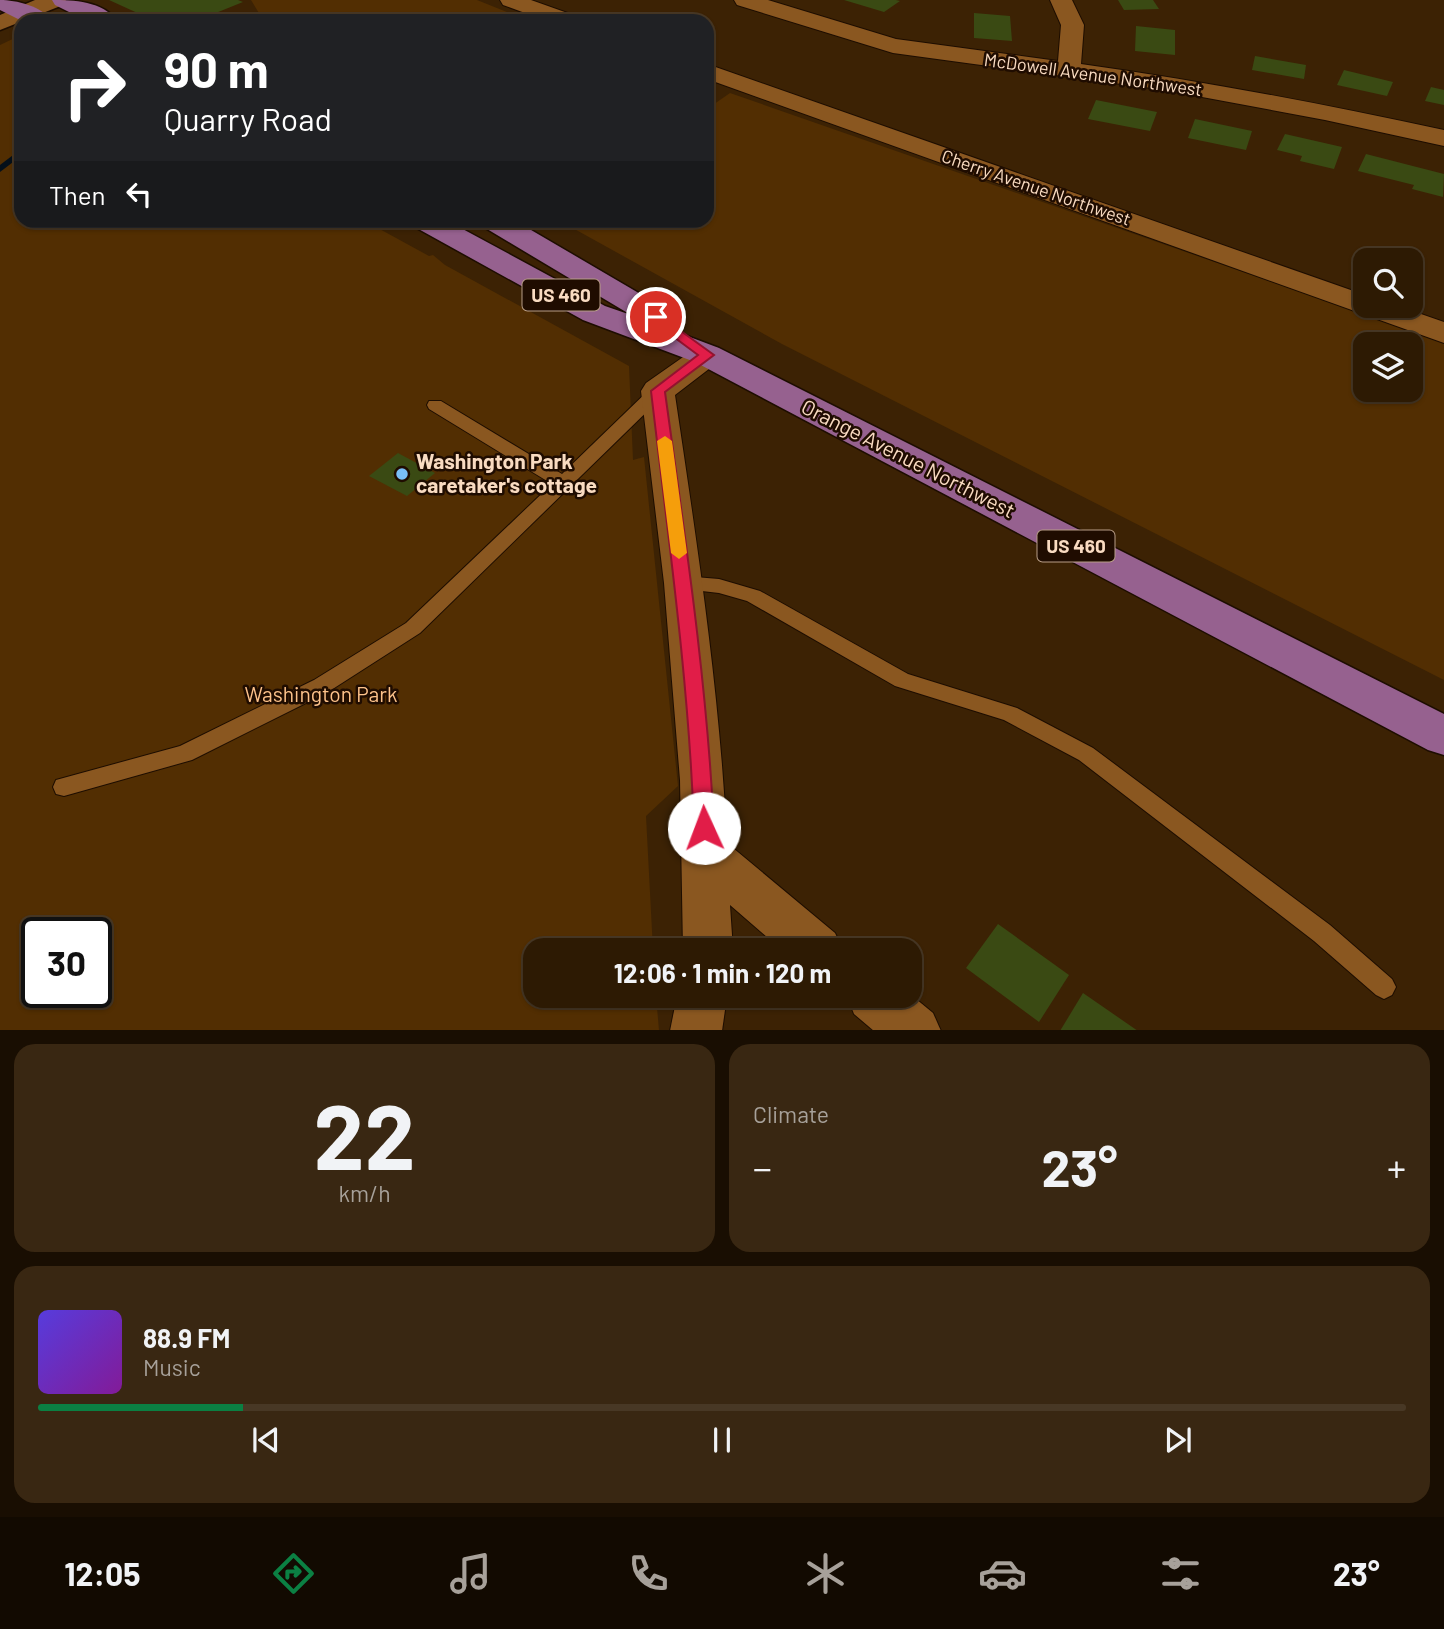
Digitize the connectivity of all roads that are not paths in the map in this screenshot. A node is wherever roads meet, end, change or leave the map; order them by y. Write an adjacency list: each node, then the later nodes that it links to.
1 (55, 0): 8 (main road)
2 (63, 0): 9 (main road)
3 (511, 0): 10 (street)
4 (745, 0): 11 (street, McDowell Avenue Northwest)
5 (1061, 0): 11 (street)
6 (0, 1): 7 (main road)
7 (26, 14)
8 (36, 14)
9 (91, 14)
10 (550, 14)
11 (1068, 69): 13 (street, McDowell Avenue Northwest)
12 (714, 73): 16 (street, Cherry Avenue Northwest)
13 (1444, 138)
14 (438, 228): 19 (main road, Orange Avenue Northwest / US 460)
15 (505, 228): 19 (main road, Orange Avenue Northwest / US 460)
16 (1353, 301)
17 (1401, 318): 18 (street, Cherry Avenue Northwest)
18 (1444, 333)
19 (707, 355): 20 (street); 24 (main road, Orange Avenue Northwest / US 460)
20 (658, 391): 22 (lane); 23 (street)
21 (435, 405): 22 (lane)
22 (563, 483): 25 (lane)
23 (682, 583): 26 (street); 29 (lane)
24 (1444, 736)
25 (64, 787)
26 (705, 853): 27 (street); 28 (street)
27 (708, 938)
28 (804, 938)
29 (1384, 987)
30 (700, 1008): 32 (street)
31 (887, 1008): 33 (street)
32 (695, 1030)
33 (914, 1030)

